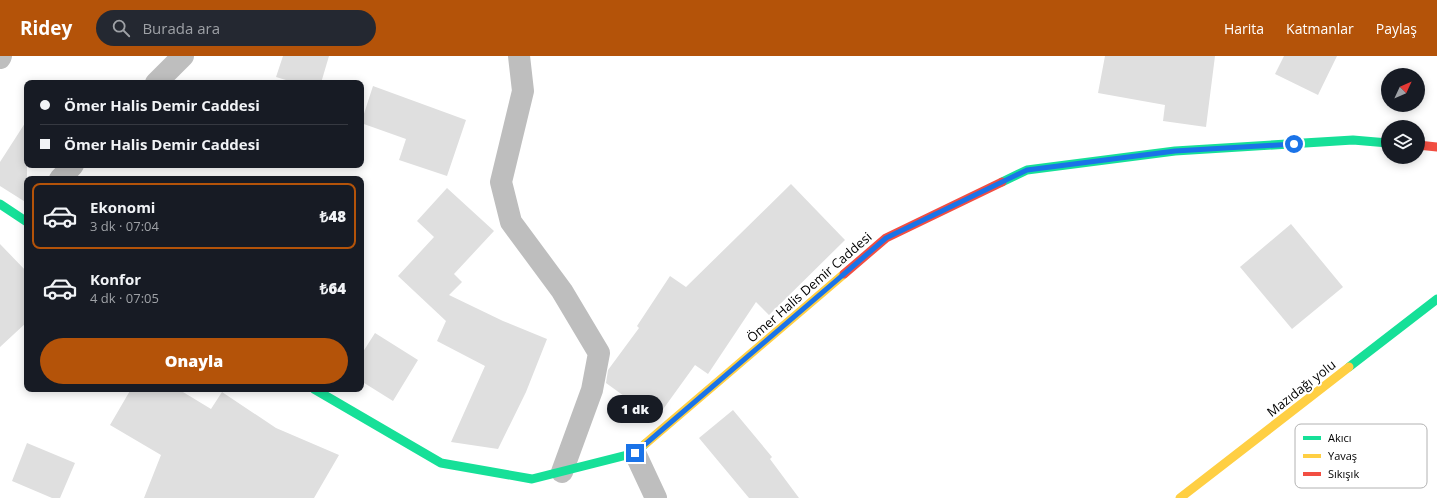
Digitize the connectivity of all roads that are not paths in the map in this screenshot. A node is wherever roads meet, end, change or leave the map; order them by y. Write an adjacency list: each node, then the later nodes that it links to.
1 (183, 56): 3 (street)
2 (519, 56): 14 (street)
3 (159, 80)
4 (1381, 142): 13 (street, Ömer Halis Demir Caddesi)
5 (1425, 146): 6 (street)
6 (1437, 147)
7 (70, 168): 8 (street)
8 (63, 176)
9 (0, 204): 10 (street)
10 (24, 220)
11 (1437, 299): 16 (street, Mazıdağı yolu)
12 (319, 392): 14 (street, Ömer Halis Demir Caddesi)
13 (635, 453): 14 (street, Ömer Halis Demir Caddesi); 15 (street)
14 (562, 472)
15 (656, 498)
16 (1180, 498)

